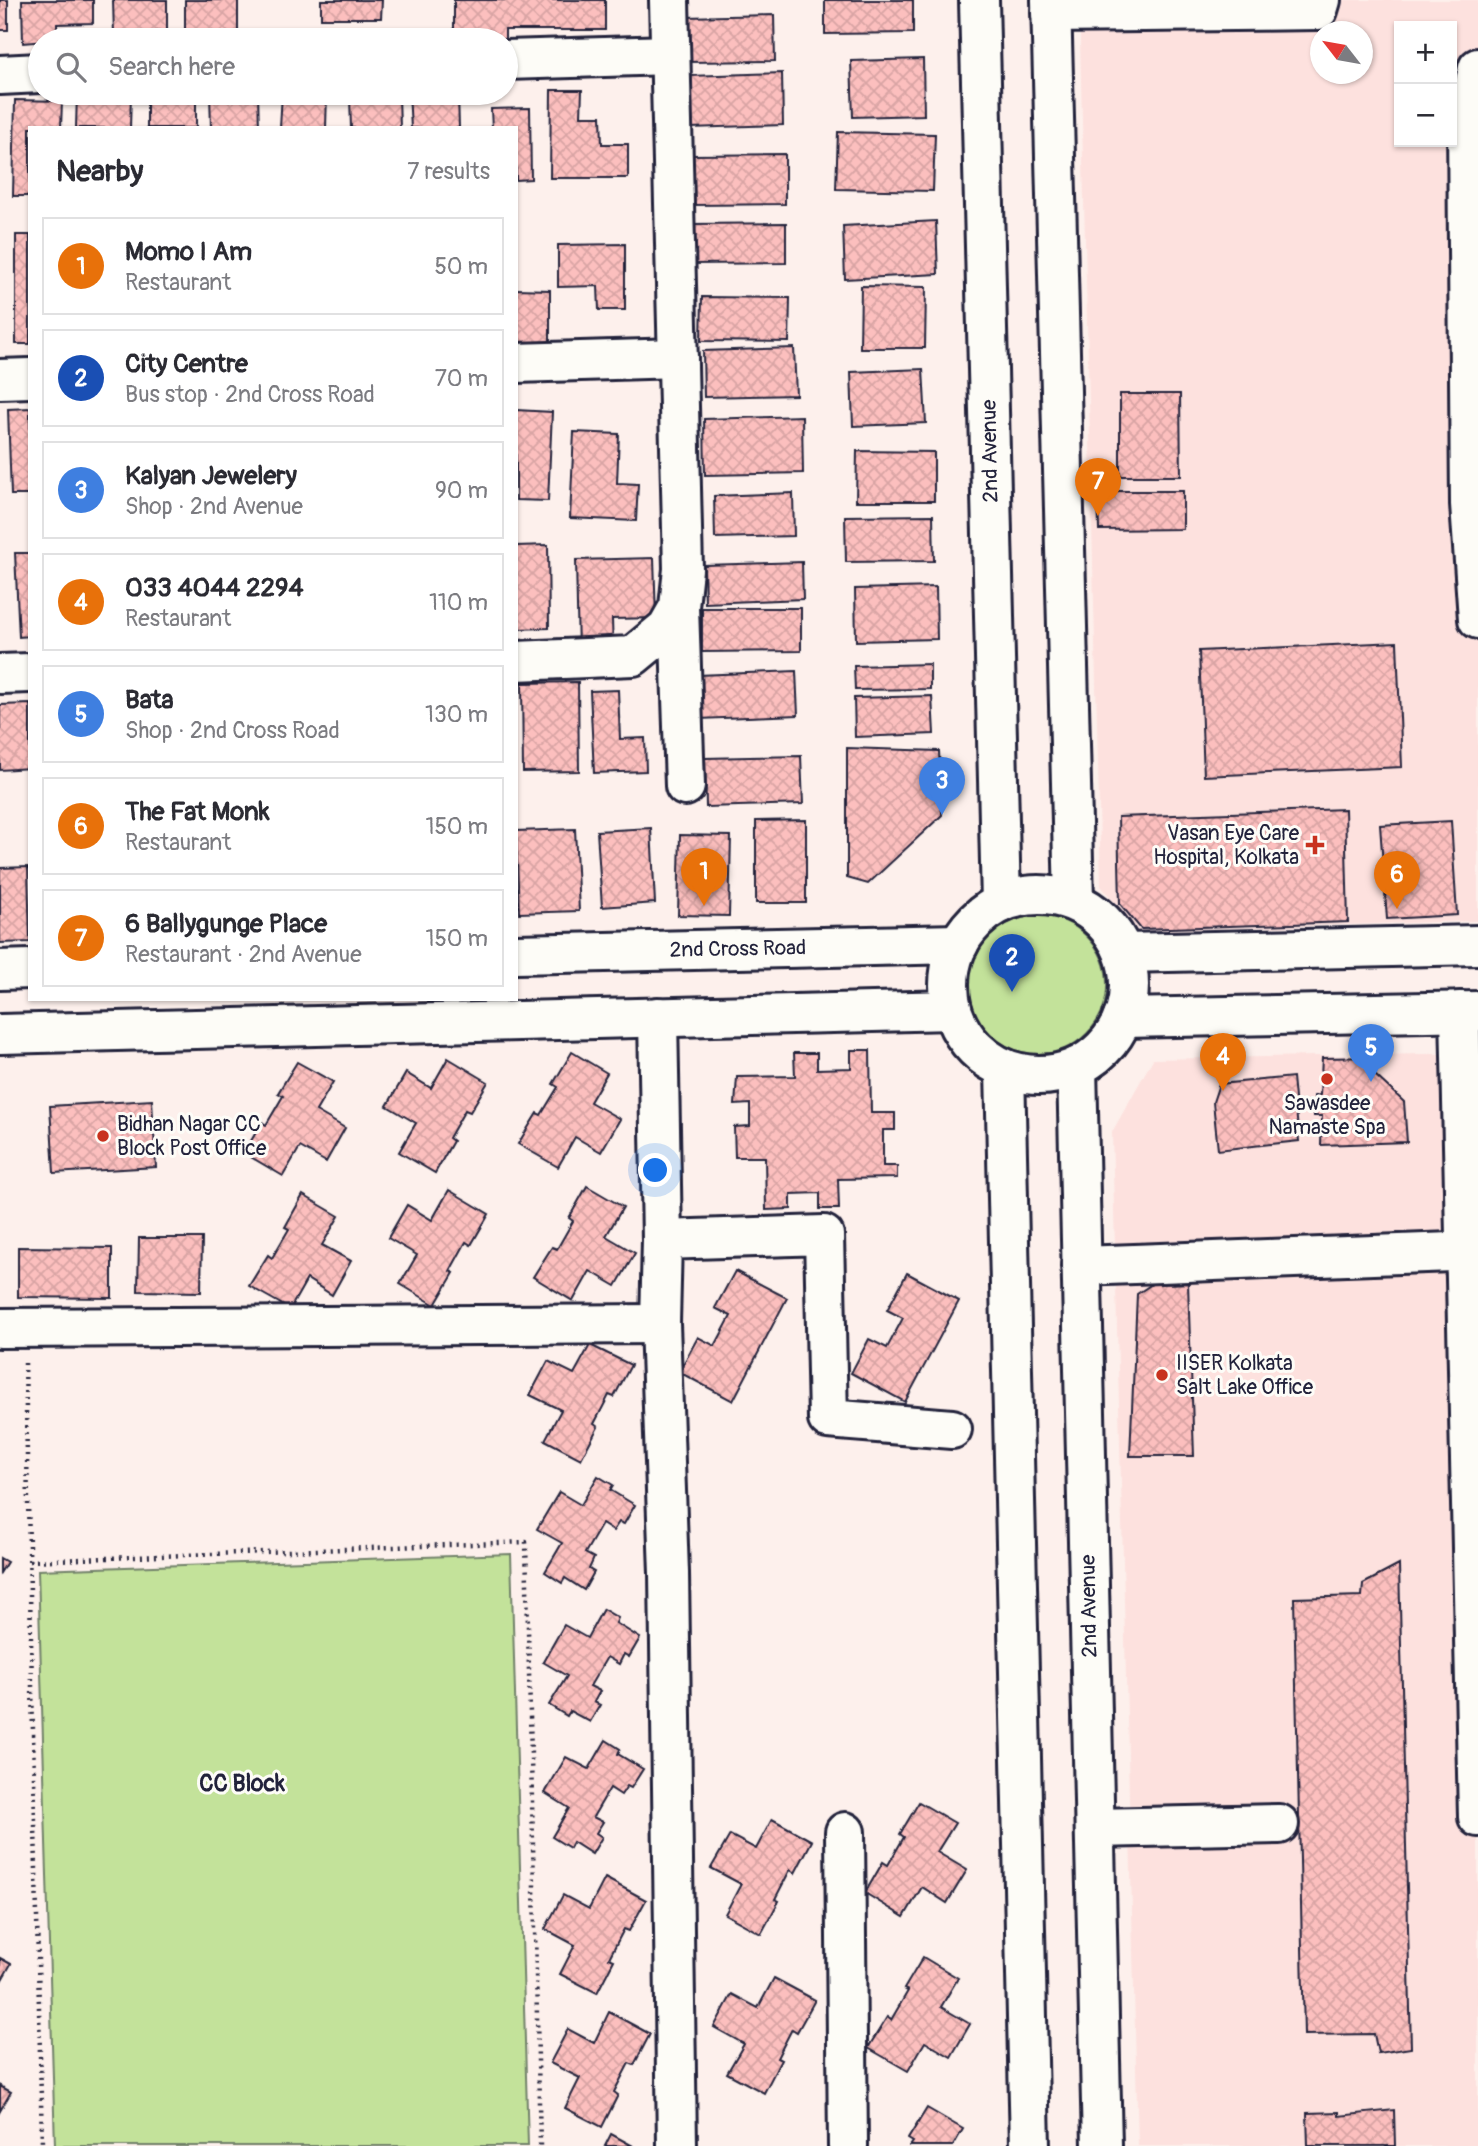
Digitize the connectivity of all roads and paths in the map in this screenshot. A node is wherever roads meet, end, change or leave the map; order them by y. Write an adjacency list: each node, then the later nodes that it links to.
1 (669, 0): 5 (street)
2 (979, 0): 23 (street, 2nd Avenue)
3 (1321, 0): 4 (street)
4 (1051, 7): 22 (street)
5 (670, 55): 6 (street); 11 (street)
6 (518, 60)
7 (1478, 68): 10 (street)
8 (28, 74): 9 (street)
9 (0, 75)
10 (1474, 288): 15 (street)
11 (678, 358): 12 (street); 16 (street)
12 (518, 363)
13 (28, 378): 14 (street)
14 (0, 379)
15 (1475, 401): 17 (street)
16 (679, 607): 18 (street); 21 (street)
17 (1477, 609)
18 (518, 661)
19 (28, 673): 20 (street)
20 (0, 674)
21 (685, 786)
22 (1074, 901): 23 (street); 26 (street)
23 (1002, 903): 24 (street)
24 (959, 944): 27 (street, 2nd Cross Road); 30 (street)
25 (1478, 945): 26 (street)
26 (1124, 953): 33 (street)
27 (518, 954)
28 (28, 969): 29 (street)
29 (0, 970)
30 (952, 1010): 32 (street); 36 (street)
31 (1469, 1011): 33 (street); 38 (street)
32 (658, 1017): 34 (street); 37 (street)
33 (1123, 1018): 35 (street)
34 (0, 1034)
35 (1077, 1067): 36 (street); 39 (street, 2nd Avenue)
36 (1004, 1069): 53 (street)
37 (662, 1240): 40 (street); 42 (street)
38 (1472, 1252): 39 (street); 44 (street)
39 (1081, 1266): 47 (street, 2nd Avenue)
40 (660, 1324): 41 (street); 51 (street)
41 (12, 1328): 43 (path)
42 (952, 1429)
43 (29, 1561): 49 (path); 50 (path)
44 (1478, 1770): 45 (street)
45 (1478, 1817)
46 (1279, 1824): 47 (street)
47 (1095, 1828): 54 (street, 2nd Avenue)
48 (845, 1832): 52 (street)
49 (42, 2146)
50 (540, 2146)
51 (677, 2146)
52 (848, 2146)
53 (1030, 2146)
54 (1102, 2146)

